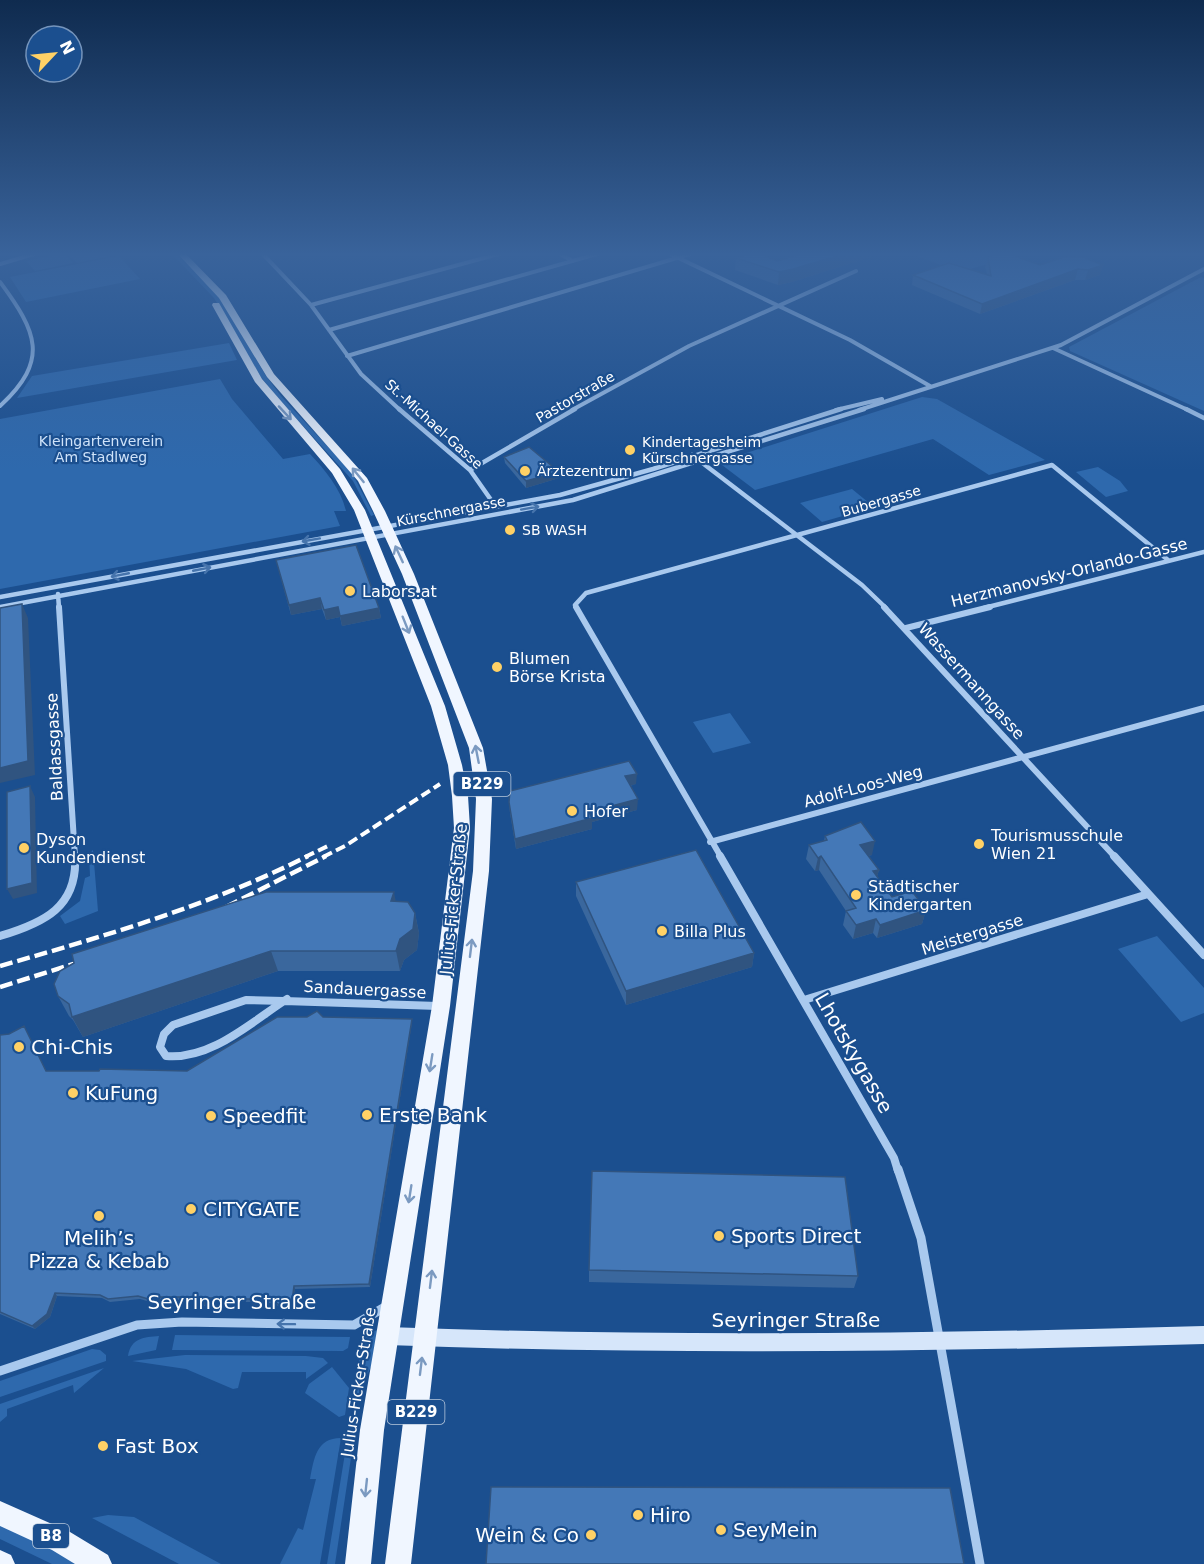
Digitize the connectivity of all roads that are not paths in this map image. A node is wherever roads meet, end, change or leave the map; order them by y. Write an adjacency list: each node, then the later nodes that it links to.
1 (27, 325): 15 (street)
2 (227, 325): 22 (main road, Julius-Ficker-Straße / B229, one-way to 22)
3 (241, 325): 21 (main road, Julius-Ficker-Straße / B229, one-way to 3)
4 (325, 325): 10 (street, St.-Michael-Gasse)
5 (347, 325): 10 (street)
6 (452, 325): 12 (street)
7 (736, 325): 19 (street, Pastorstraße)
8 (820, 325): 13 (street)
9 (1103, 325): 11 (street, Kürschnergasse)
10 (329, 330): 12 (street, St.-Michael-Gasse)
11 (1053, 348): 13 (street, Kürschnergasse); 16 (street)
12 (347, 356): 19 (street, St.-Michael-Gasse)
13 (930, 386): 14 (street, Kürschnergasse)
14 (896, 397): 17 (street, Kürschnergasse); 18 (street, Kürschnergasse)
15 (0, 406)
16 (1203, 416)
17 (692, 456): 18 (street, Wassermanngasse); 20 (street, Kürschnergasse)
18 (701, 462): 21 (street, Kürschnergasse, one-way to 18); 23 (street, Wassermanngasse)
19 (470, 470): 20 (street, St.-Michael-Gasse)
20 (496, 507): 21 (street, Kürschnergasse)
21 (388, 530): 22 (street, Kürschnergasse); 22 (street, Kürschnergasse); 41 (main road, Julius-Ficker-Straße / B229, one-way to 21)
22 (370, 535): 26 (street, Kürschnergasse, one-way to 26); 27 (street, Kürschnergasse, one-way to 22); 40 (main road, Julius-Ficker-Straße / B229, one-way to 40)
23 (798, 536): 25 (street, Bubergasse); 29 (street, Bubergasse); 31 (street, Wassermanngasse)
24 (1204, 552): 25 (street, Herzmanovsky-Orlando-Gasse)
25 (1168, 560): 31 (street, Herzmanovsky-Orlando-Gasse)
26 (57, 587): 27 (street, Baldassgasse); 28 (street, Kürschnergasse)
27 (59, 596): 30 (street, Kürschnergasse); 36 (street, Baldassgasse)
28 (0, 597)
29 (575, 605): 34 (street, Lhotskygasse)
30 (0, 607)
31 (906, 628): 33 (street, Wassermanngasse)
32 (1204, 708): 33 (street, Adolf-Loos-Weg)
33 (1023, 756): 34 (street, Adolf-Loos-Weg); 35 (street, Wassermanngasse)
34 (710, 842): 39 (street, Lhotskygasse)
35 (1148, 894): 37 (street, Wassermanngasse); 39 (street, Meistergasse)
36 (0, 936)
37 (1204, 955)
38 (287, 999): 38 (street, Sandauergasse); 40 (street, Sandauergasse)
39 (804, 1000): 46 (street, Lhotskygasse)
40 (441, 1006): 41 (main road); 42 (main road, Julius-Ficker-Straße / B229, one-way to 42)
41 (464, 1006): 45 (main road, Julius-Ficker-Straße / B229, one-way to 41)
42 (393, 1301): 44 (main road, Julius-Ficker-Straße / B229); 47 (street, Seyringer Straße, one-way to 47)
43 (1204, 1335): 46 (main road, Seyringer Straße)
44 (387, 1336): 45 (main road, Seyringer Straße); 50 (main road, Julius-Ficker-Straße / B229, one-way to 50)
45 (424, 1338): 46 (main road, Seyringer Straße); 51 (main road, Julius-Ficker-Straße / B229, one-way to 45)
46 (940, 1343): 52 (street, Lhotskygasse)
47 (0, 1371)
48 (0, 1513): 49 (main road, B8)
49 (99, 1564)
50 (358, 1564)
51 (398, 1564)
52 (980, 1564)

